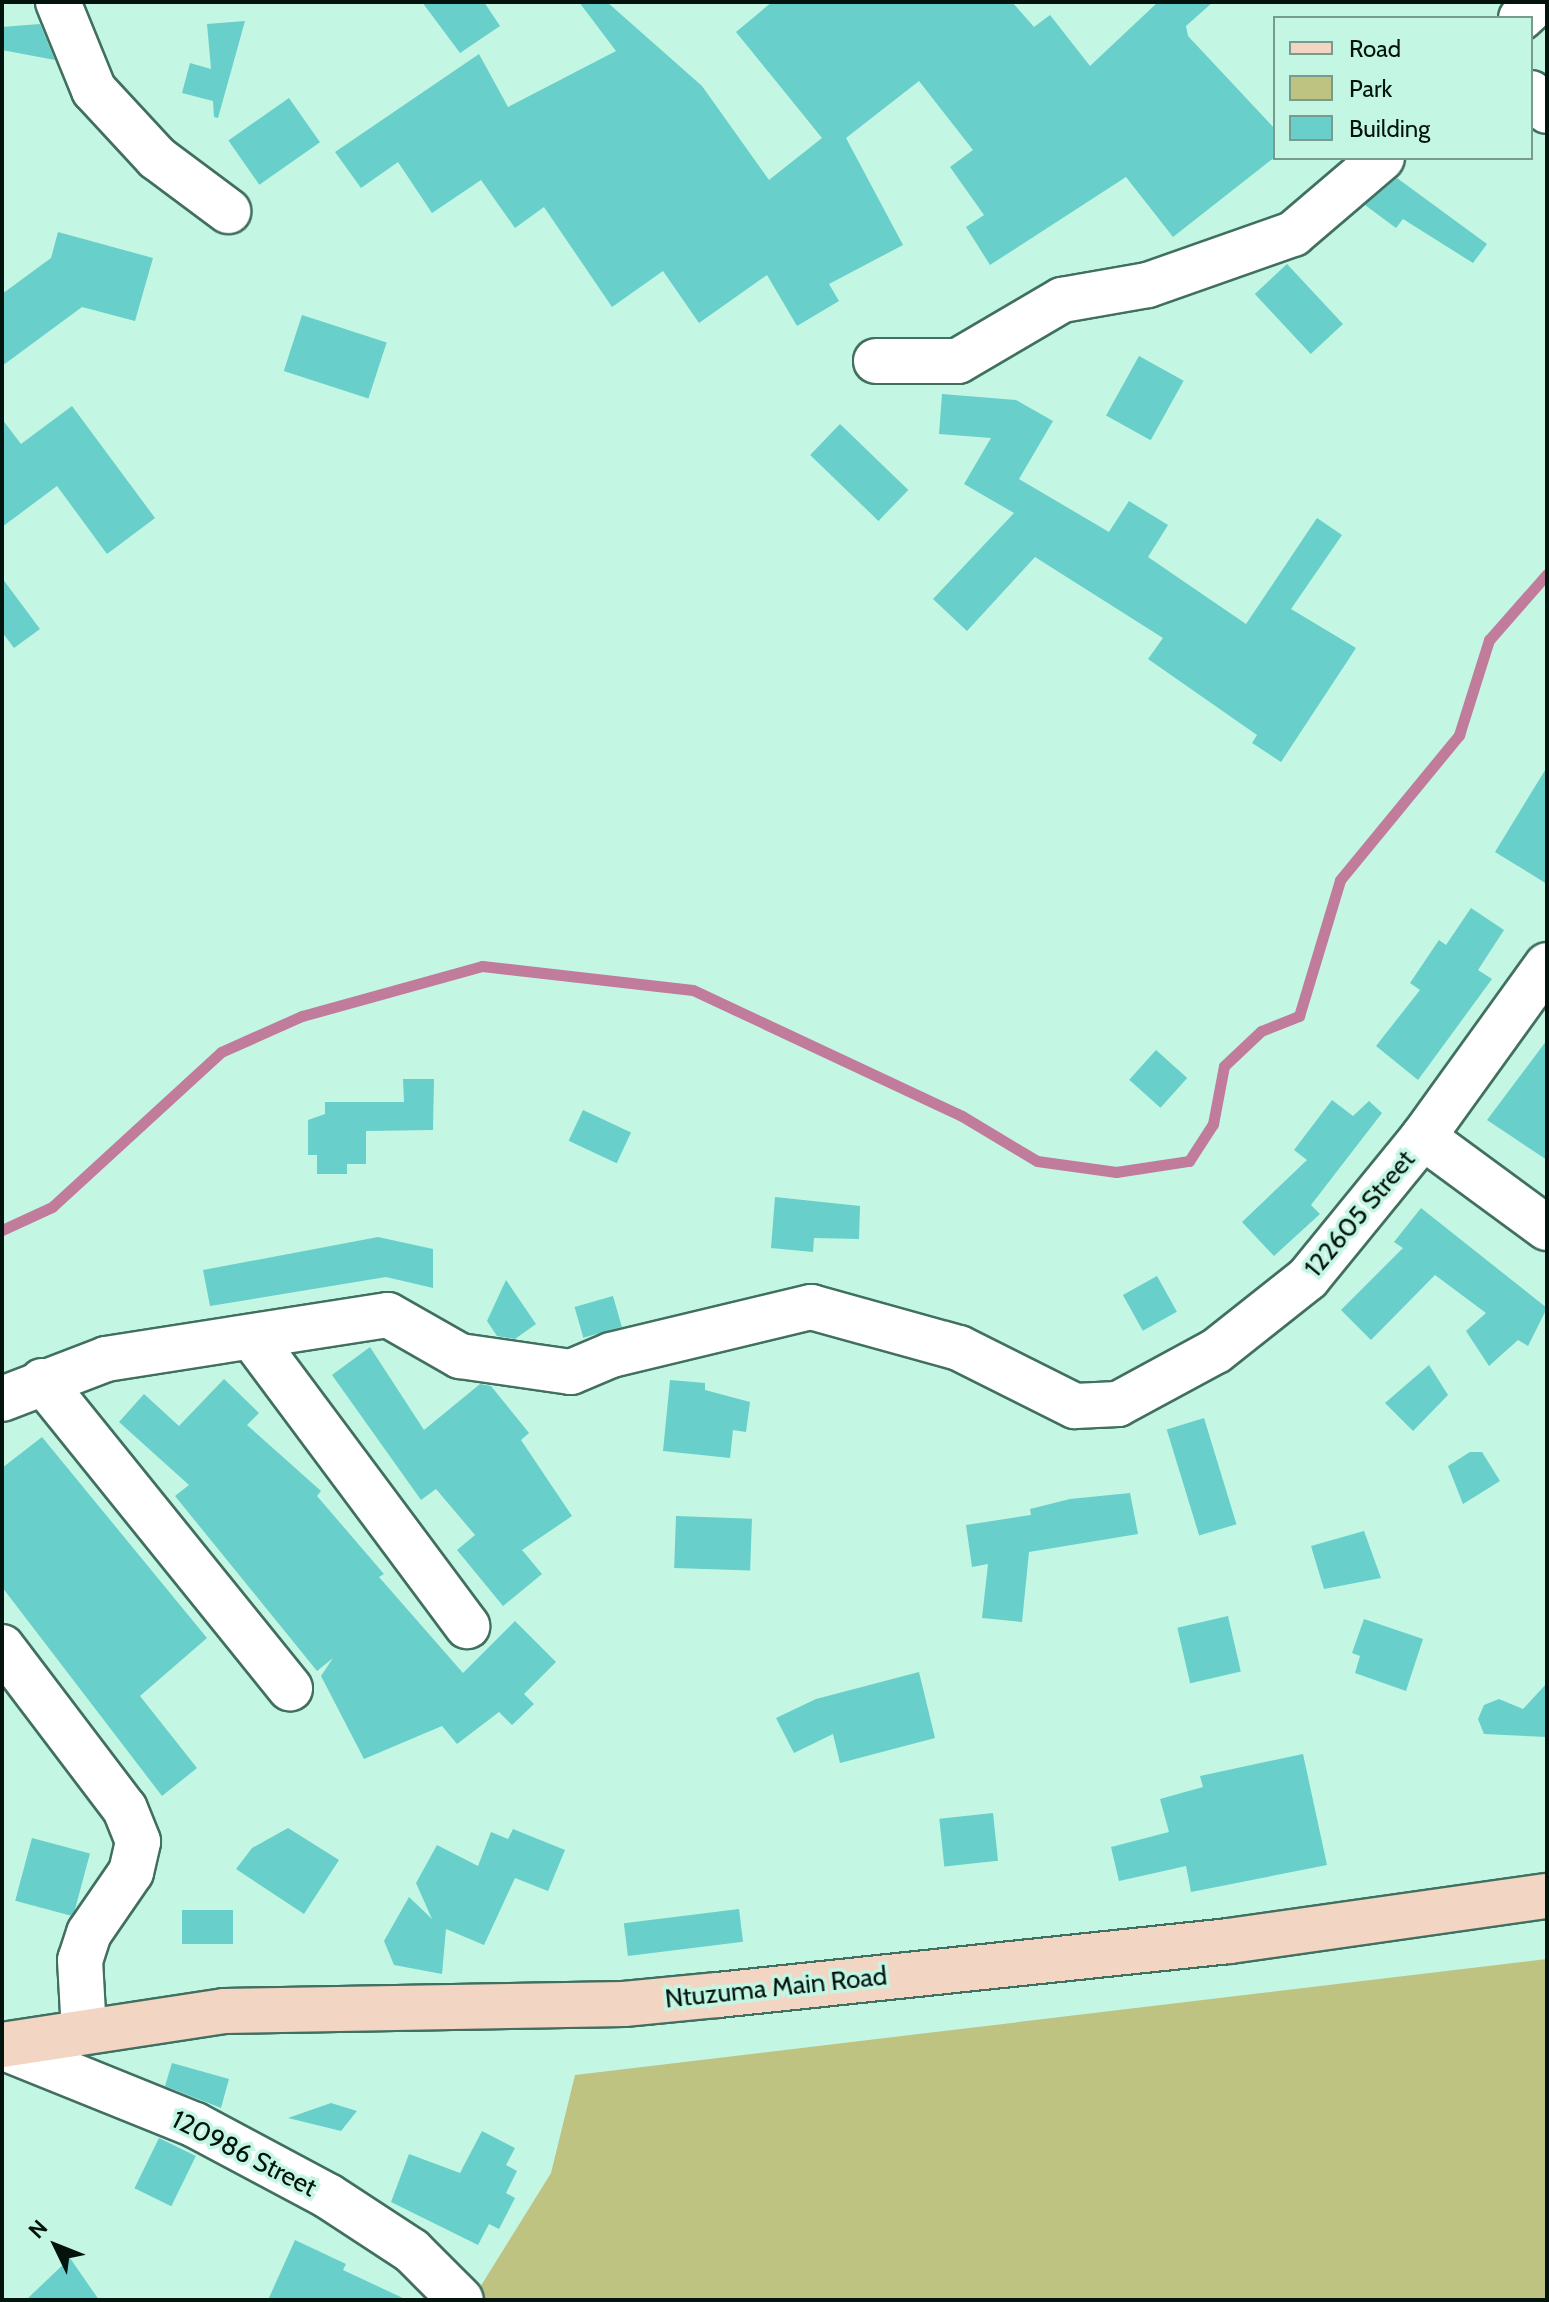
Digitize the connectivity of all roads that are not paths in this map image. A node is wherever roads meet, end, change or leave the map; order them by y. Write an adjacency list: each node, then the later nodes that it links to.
1 (58, 2): 7 (street)
2 (1538, 2): 3 (street)
3 (1523, 16)
4 (1533, 95): 5 (street)
5 (1547, 111)
6 (1380, 160): 8 (street)
7 (228, 211)
8 (876, 361)
9 (1547, 965): 10 (street, 122605 Street)
10 (1423, 1137): 11 (street); 12 (street, 122605 Street)
11 (1547, 1228)
12 (254, 1340): 13 (street, 122605 Street); 15 (street)
13 (42, 1381): 14 (street, 122605 Street); 17 (street)
14 (2, 1399)
15 (467, 1626)
16 (2, 1647): 19 (street)
17 (290, 1688)
18 (1547, 1896): 19 (main road, Ntuzuma Main Road)
19 (84, 2032): 20 (main road, Ntuzuma Main Road)
20 (2, 2046): 21 (street, 120986 Street)
21 (461, 2300)

